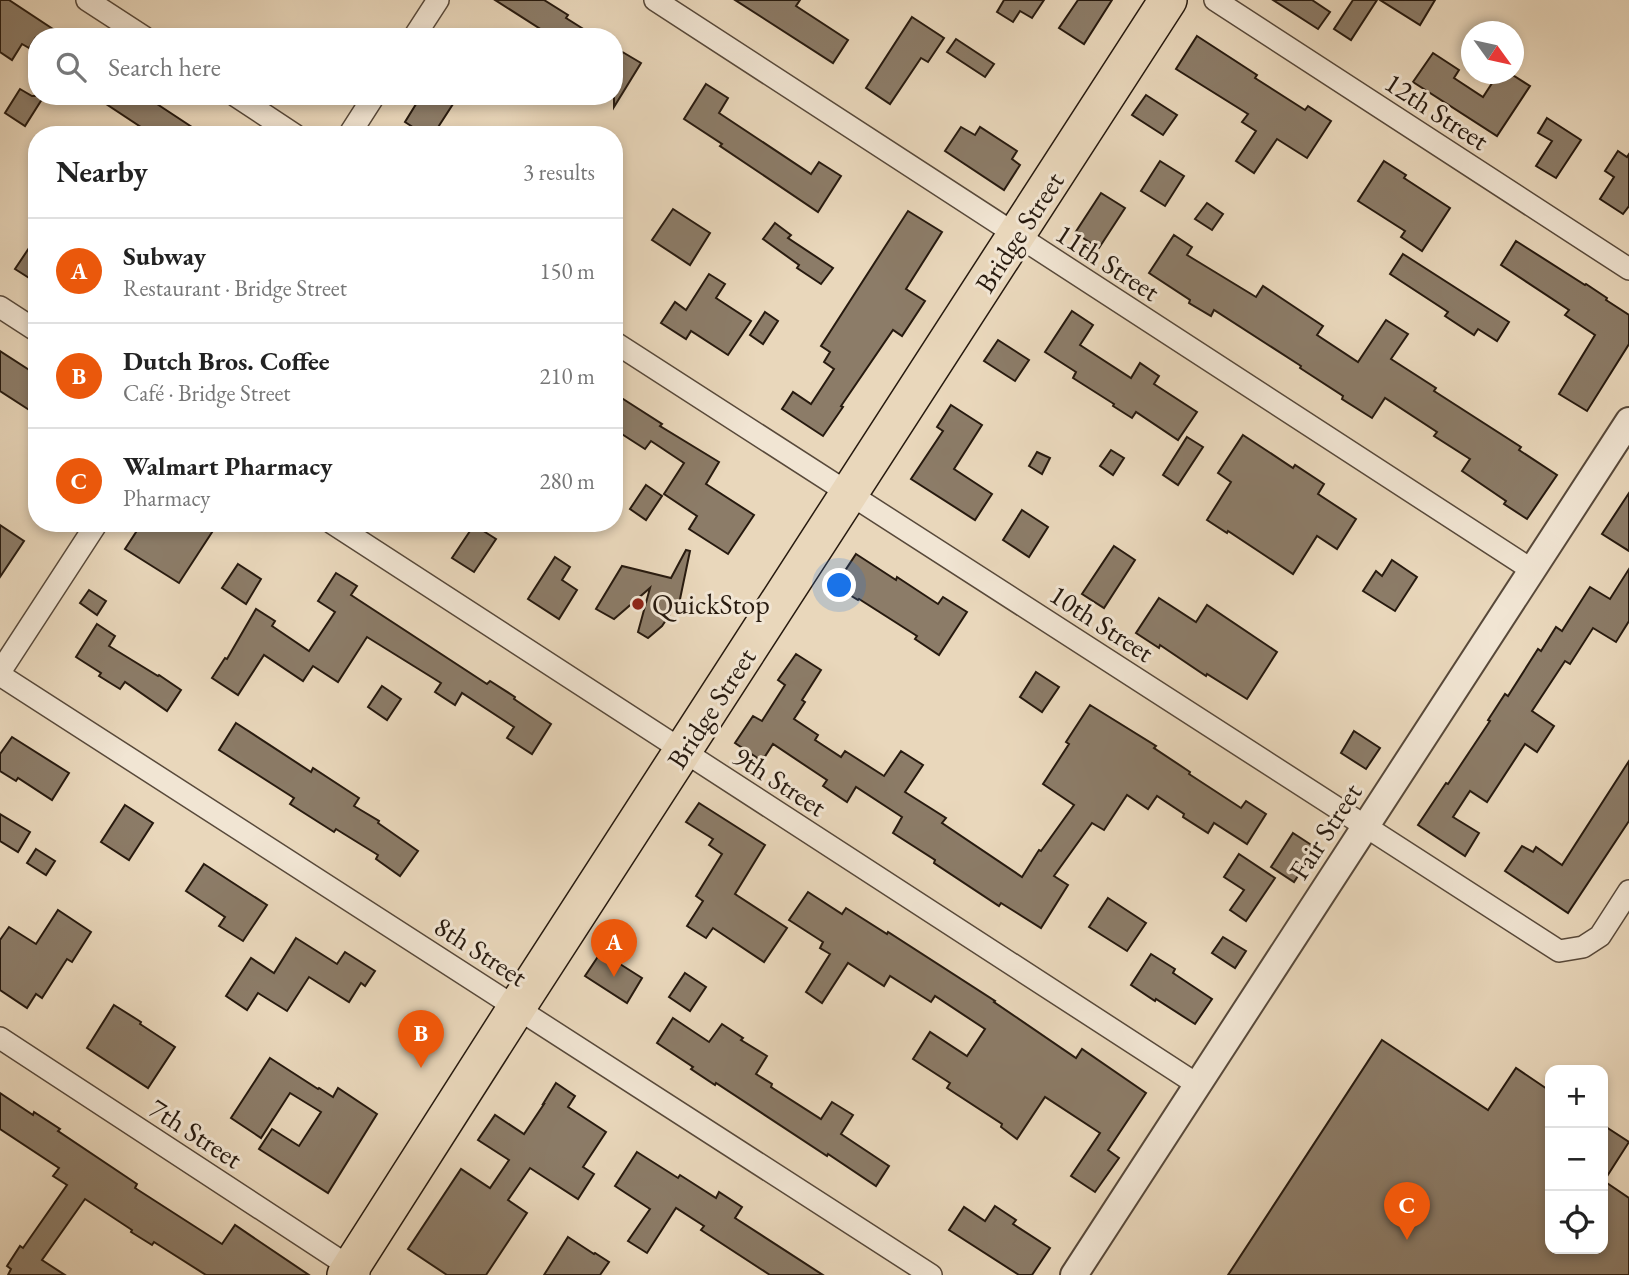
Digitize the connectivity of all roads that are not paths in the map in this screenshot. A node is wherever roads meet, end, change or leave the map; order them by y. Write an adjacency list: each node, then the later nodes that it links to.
1 (87, 0): 6 (street)
2 (438, 0): 7 (street)
3 (655, 0): 12 (street, 11th Street)
4 (1168, 0): 12 (highway, Bridge Street)
5 (1215, 0): 13 (street, 12th Street)
6 (130, 28)
7 (420, 28)
8 (250, 105): 10 (street)
9 (368, 105): 11 (street)
10 (281, 126)
11 (355, 126)
12 (1016, 235): 18 (highway, Bridge Street); 21 (street, 11th Street)
13 (1629, 269)
14 (0, 307): 15 (street)
15 (28, 325)
16 (623, 348): 18 (street, 10th Street)
17 (1629, 421): 21 (street, Fair Street)
18 (850, 494): 23 (highway, Bridge Street); 24 (street, 10th Street)
19 (91, 532): 22 (street)
20 (346, 532): 23 (street, 9th Street)
21 (1532, 570): 24 (street, Fair Street)
22 (0, 674): 26 (street, 8th Street)
23 (683, 752): 26 (highway, Bridge Street); 28 (street, 9th Street)
24 (1366, 826): 25 (street, 10th Street); 28 (street, Fair Street)
25 (1629, 891)
26 (517, 1007): 29 (highway, Bridge Street); 30 (street, 8th Street)
27 (0, 1038): 29 (street, 7th Street)
28 (1198, 1085): 31 (street, Fair Street)
29 (353, 1273)
30 (931, 1275)
31 (1074, 1275)

